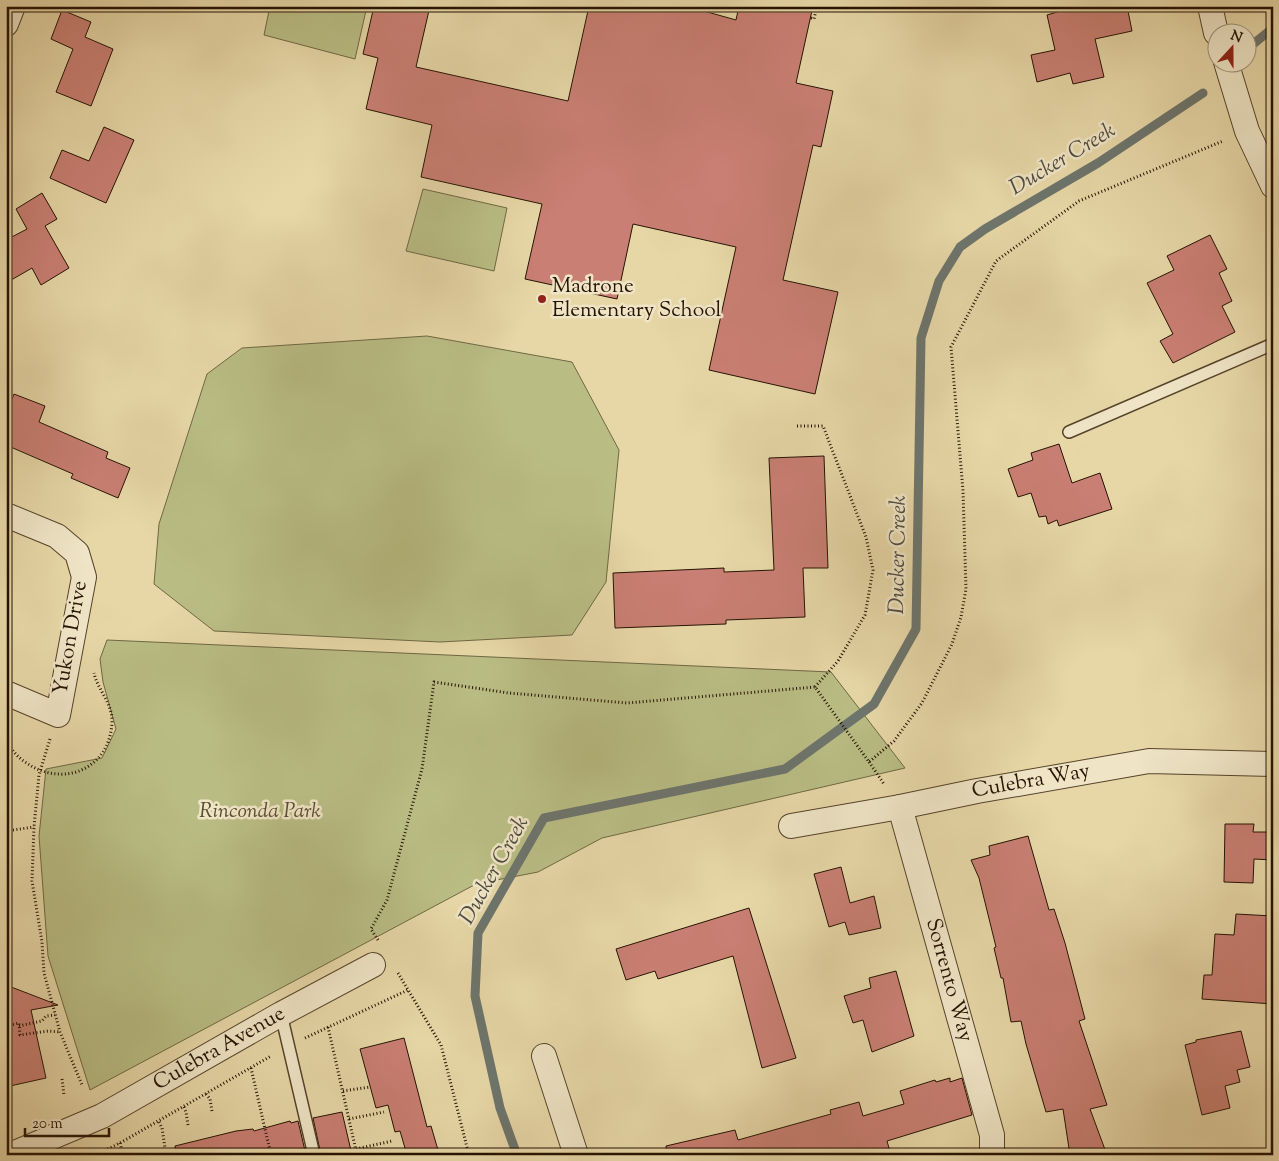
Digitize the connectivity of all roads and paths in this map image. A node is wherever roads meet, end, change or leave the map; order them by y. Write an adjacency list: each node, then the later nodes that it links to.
1 (13, 6): 6 (street)
2 (817, 6): 4 (path)
3 (1210, 6): 5 (street)
4 (811, 18)
5 (1214, 22)
6 (6, 24)
7 (1229, 72): 8 (street)
8 (1247, 131): 9 (street); 14 (path)
9 (1273, 186)
10 (1273, 344): 12 (lane)
11 (797, 426): 14 (path)
12 (1069, 432)
13 (6, 515): 16 (street, Yukon Drive)
14 (815, 687): 22 (path)
15 (6, 693): 16 (street)
16 (58, 715): 20 (path)
17 (1273, 764): 18 (street, Culebra Way)
18 (900, 807): 19 (street, Culebra Way); 57 (street, Sorrento Way)
19 (791, 826)
20 (34, 828): 21 (path); 25 (path)
21 (6, 831)
22 (382, 958): 23 (path); 24 (street, Culebra Avenue)
23 (408, 990): 28 (path); 55 (path)
24 (281, 1014): 30 (lane); 49 (street, Culebra Avenue)
25 (55, 1015): 27 (path); 29 (path)
26 (6, 1026): 27 (path)
27 (19, 1026): 29 (path)
28 (328, 1027): 30 (path); 36 (path)
29 (60, 1032): 34 (path)
30 (289, 1047): 32 (path); 53 (lane)
31 (544, 1056): 56 (street)
32 (252, 1068): 37 (path); 52 (path)
33 (62, 1080): 38 (path)
34 (82, 1085)
35 (370, 1087): 36 (path)
36 (343, 1091): 42 (path)
37 (206, 1094): 39 (path); 40 (path)
38 (64, 1095)
39 (184, 1107): 43 (path); 44 (path)
40 (212, 1111)
41 (384, 1112): 42 (path)
42 (349, 1119): 48 (path)
43 (158, 1122): 46 (path); 47 (path)
44 (188, 1125)
45 (392, 1141): 48 (path)
46 (120, 1143): 50 (path); 51 (path)
47 (165, 1148)
48 (356, 1149): 54 (path)
49 (10, 1155)
50 (95, 1155)
51 (123, 1155)
52 (271, 1155)
53 (314, 1155)
54 (357, 1155)
55 (469, 1155)
56 (576, 1155)
57 (992, 1155)

